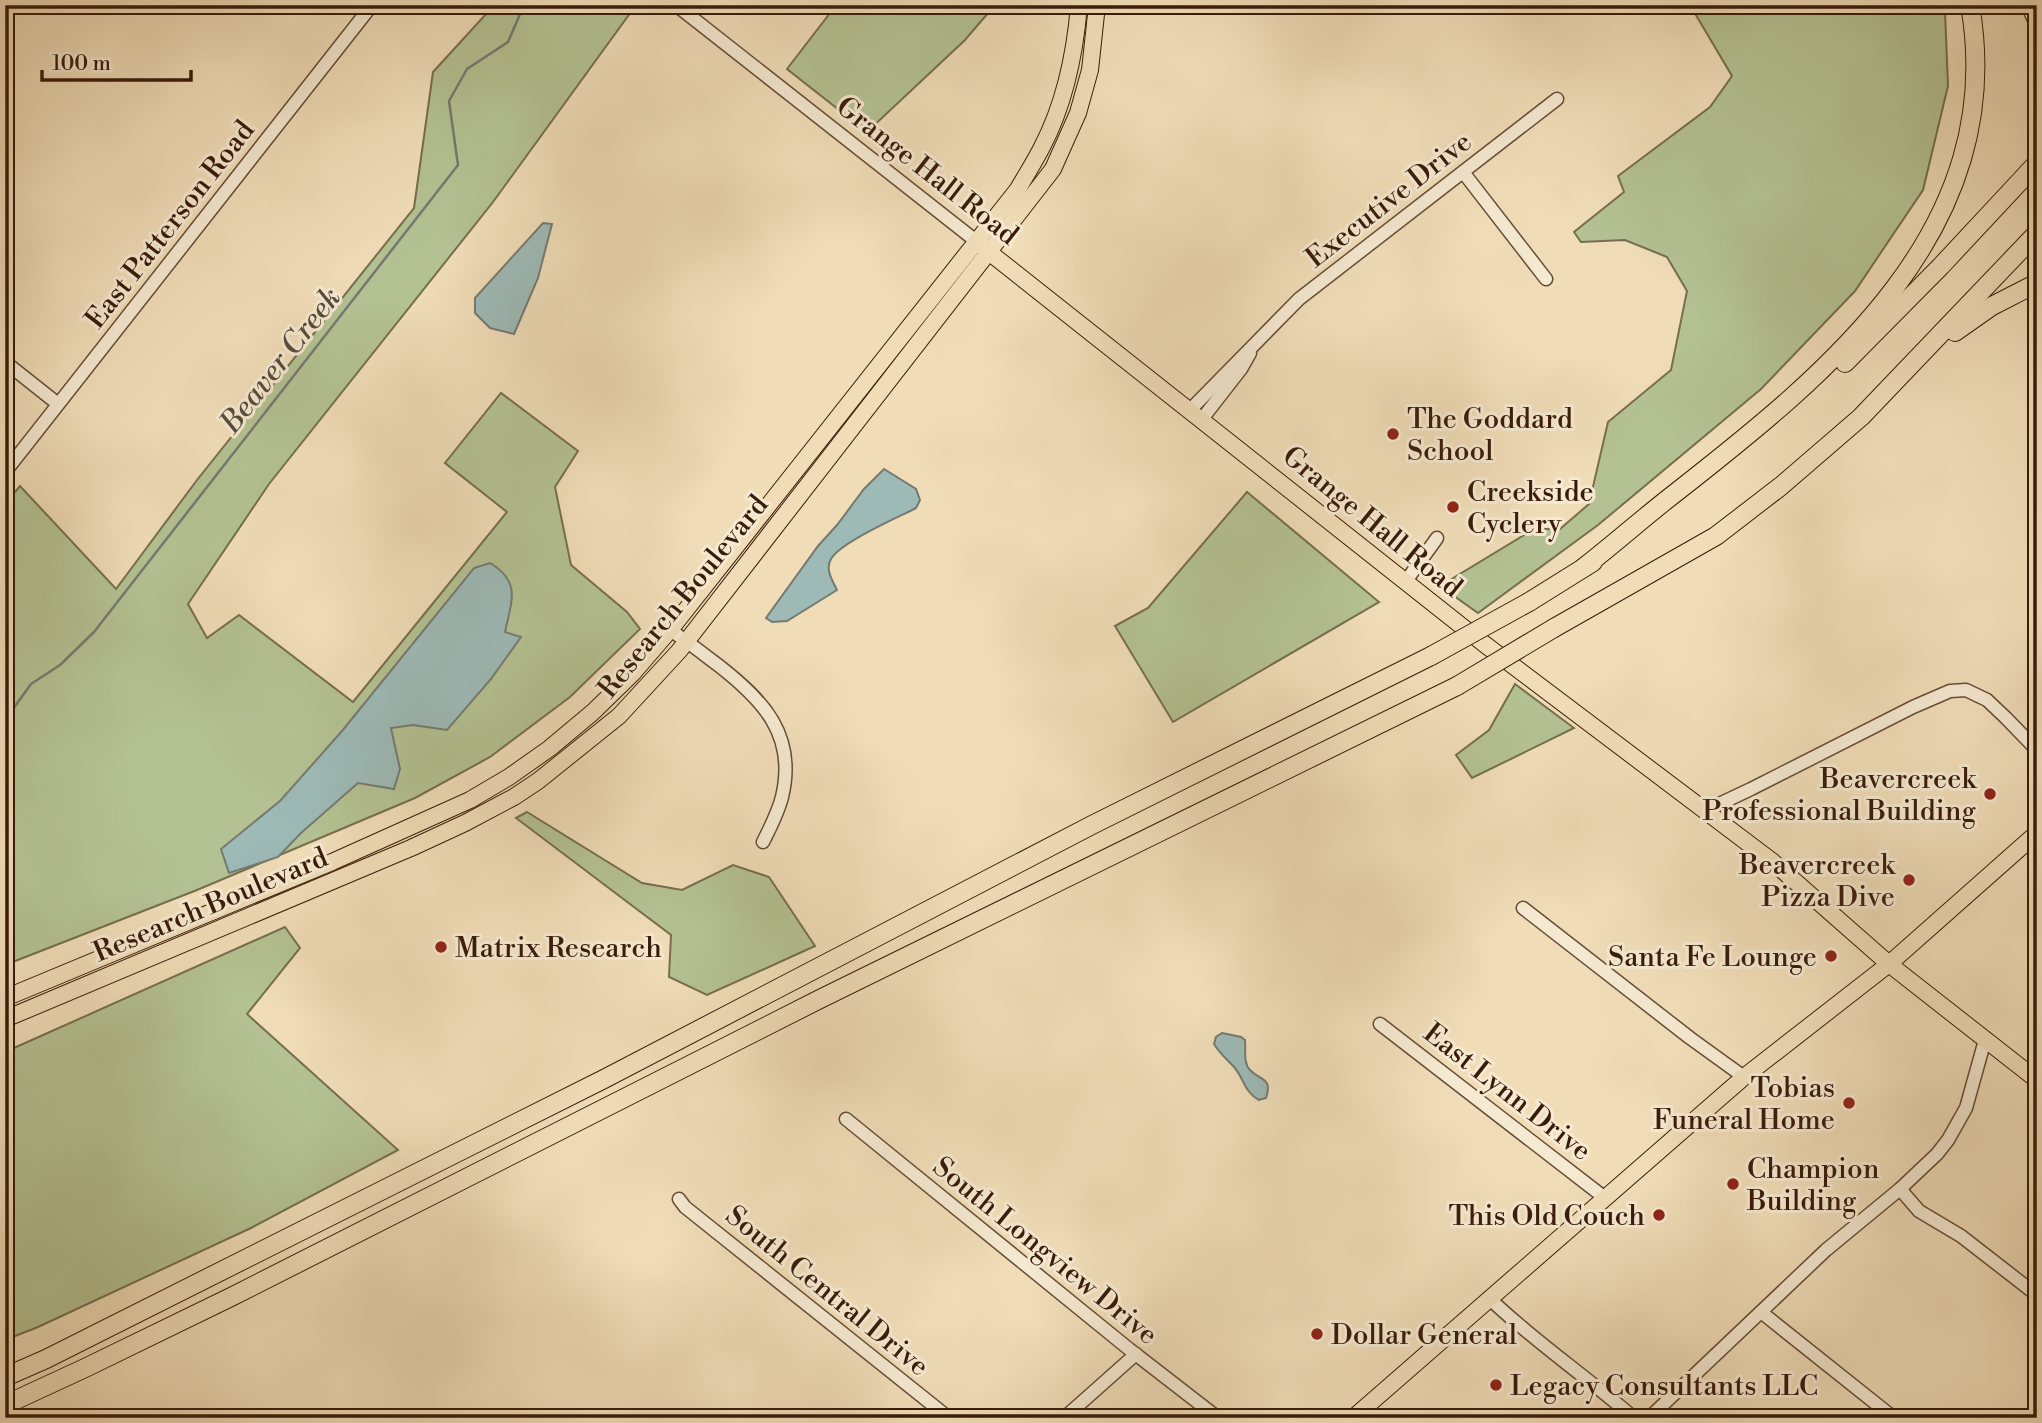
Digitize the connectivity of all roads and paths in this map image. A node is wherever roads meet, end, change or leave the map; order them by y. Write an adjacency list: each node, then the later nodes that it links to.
1 (16, 5): 8 (street)
2 (372, 5): 20 (street, East Patterson Road)
3 (676, 5): 15 (street, Grange Hall Road)
4 (1079, 5): 15 (main road, Research Boulevard)
5 (1097, 5): 15 (main road, Research Boulevard)
6 (1970, 5): 24 (highway)
7 (2030, 5): 9 (highway)
8 (5, 6)
9 (2037, 20)
10 (1557, 99): 12 (street, Executive Drive)
11 (2037, 163): 24 (highway)
12 (1463, 172): 16 (street); 21 (street, Executive Drive)
13 (2037, 220): 26 (highway)
14 (2037, 233): 18 (highway)
15 (982, 246): 21 (main road, Grange Hall Road); 27 (main road, Research Boulevard); 28 (main road, Research Boulevard)
16 (1546, 279)
17 (2037, 283): 18 (highway)
18 (1928, 349): 26 (highway)
19 (5, 362): 20 (street)
20 (58, 404): 22 (street, East Patterson Road)
21 (1196, 414): 25 (main road, Grange Hall Road)
22 (5, 472)
23 (1437, 538): 25 (street)
24 (1583, 568): 49 (highway, bridge)
25 (1406, 581): 30 (main road, Grange Hall Road)
26 (1619, 592): 52 (highway, bridge)
27 (670, 630): 28 (street); 35 (main road, Research Boulevard)
28 (687, 640): 32 (street); 36 (main road, Research Boulevard)
29 (2037, 750): 30 (street)
30 (1709, 811): 34 (main road, Grange Hall Road)
31 (2037, 833): 34 (main road)
32 (763, 842)
33 (1523, 908): 39 (street)
34 (1889, 964): 38 (main road, Grange Hall Road); 39 (main road)
35 (5, 998)
36 (5, 1019)
37 (1380, 1024): 43 (street, East Lynn Drive)
38 (1985, 1040): 40 (main road, Grange Hall Road); 42 (street)
39 (1744, 1077): 43 (main road)
40 (2037, 1080)
41 (846, 1119): 48 (street, South Longview Drive)
42 (1900, 1189): 45 (street); 47 (street)
43 (1605, 1198): 46 (main road)
44 (679, 1199): 53 (street, South Central Drive)
45 (2037, 1294)
46 (1490, 1298): 56 (main road); 57 (street)
47 (1761, 1312): 58 (street); 59 (street)
48 (1136, 1354): 54 (street); 55 (street, South Longview Drive)
49 (46, 1359): 50 (highway); 51 (highway)
50 (5, 1370)
51 (5, 1377)
52 (5, 1405)
53 (948, 1418)
54 (1064, 1418)
55 (1218, 1418)
56 (1353, 1418)
57 (1634, 1418)
58 (1649, 1418)
59 (1894, 1418)

